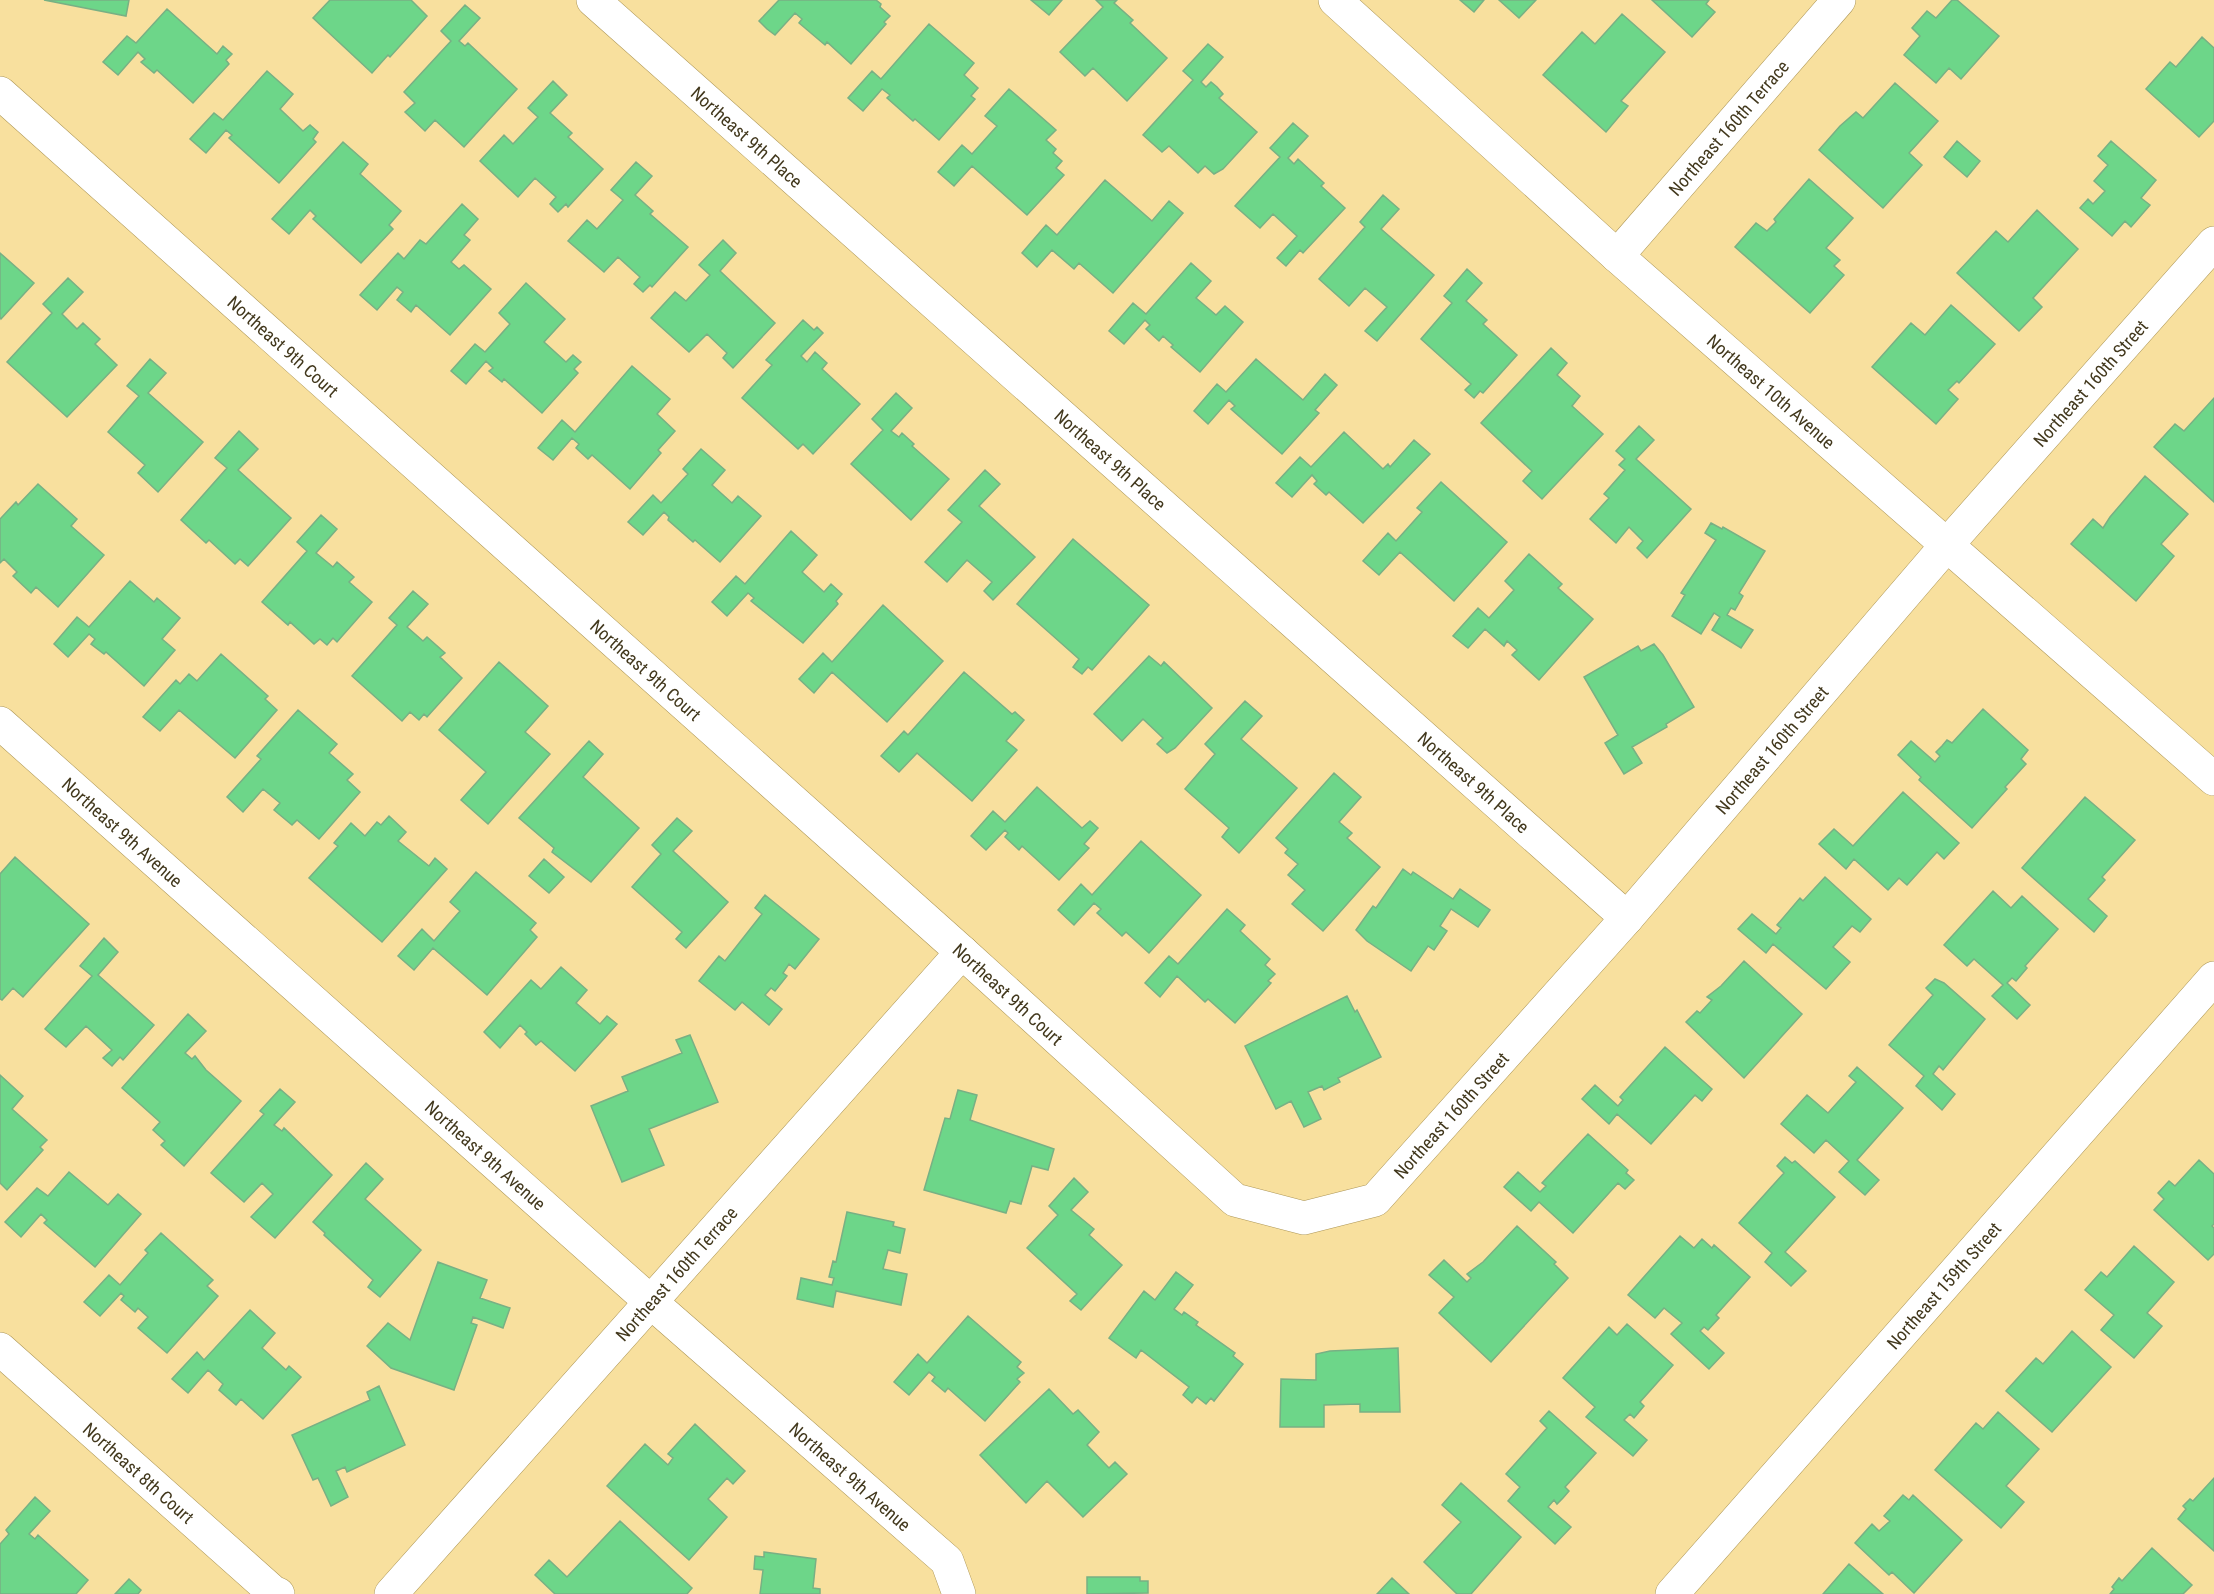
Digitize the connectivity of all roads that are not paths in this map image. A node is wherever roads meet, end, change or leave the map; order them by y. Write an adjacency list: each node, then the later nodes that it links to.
1 (593, 0): 10 (street, Northeast 9th Place)
2 (1335, 0): 6 (street, Northeast 10th Avenue)
3 (1839, 0): 6 (street, Northeast 160th Terrace)
4 (0, 93): 11 (street, Northeast 9th Court)
5 (2214, 243): 7 (street, Northeast 160th Street)
6 (1617, 256): 7 (street, Northeast 10th Avenue)
7 (1946, 546): 9 (street, Northeast 10th Avenue); 10 (street, Northeast 160th Street)
8 (0, 723): 14 (street, Northeast 9th Avenue)
9 (2214, 779)
10 (1627, 918): 13 (street, Northeast 160th Street)
11 (962, 952): 13 (street, Northeast 9th Court); 14 (street, Northeast 160th Terrace)
12 (2214, 978): 19 (street, Northeast 159th Street)
13 (1304, 1218)
14 (651, 1303): 17 (street, Northeast 160th Terrace); 18 (street, Northeast 9th Avenue)
15 (0, 1349): 16 (street, Northeast 8th Court)
16 (278, 1594)
17 (391, 1594)
18 (959, 1594)
19 (1672, 1594)

